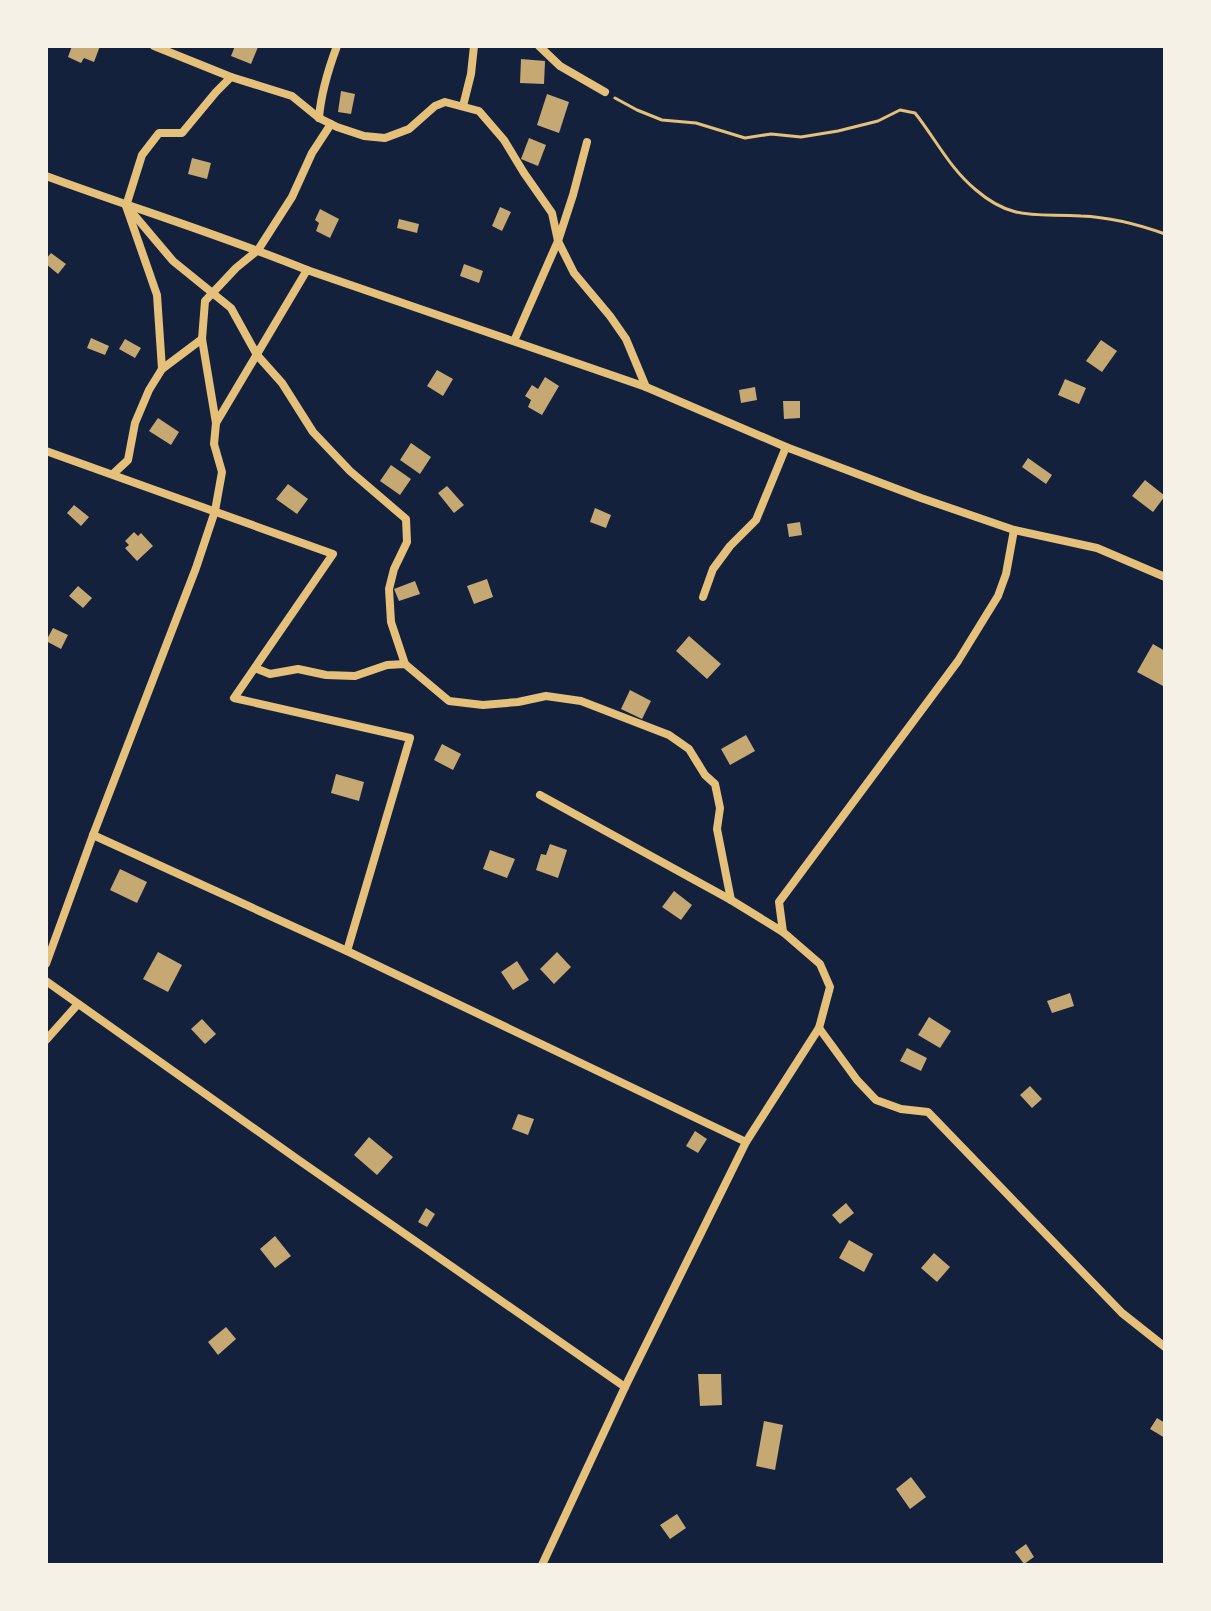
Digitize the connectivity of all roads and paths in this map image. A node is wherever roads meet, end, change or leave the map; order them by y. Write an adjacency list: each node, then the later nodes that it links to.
1 (154, 46): 5 (street)
2 (337, 46): 8 (street)
3 (474, 46): 7 (street)
4 (539, 46): 6 (street)
5 (231, 77): 8 (street); 12 (street)
6 (605, 92): 13 (path)
7 (463, 106): 9 (street); 14 (street)
8 (319, 118): 9 (street)
9 (331, 124): 15 (street)
10 (587, 142): 14 (street)
11 (46, 176): 12 (street)
12 (126, 206): 15 (street); 17 (street); 21 (street)
13 (1165, 234)
14 (558, 241): 19 (street); 22 (street)
15 (258, 250): 16 (street); 17 (street)
16 (307, 270): 19 (street); 20 (street)
17 (211, 293): 18 (street); 20 (street)
18 (202, 339): 21 (street); 23 (street)
19 (514, 341): 22 (street)
20 (257, 355): 23 (street); 31 (street)
21 (162, 369): 26 (street)
22 (646, 387): 24 (street)
23 (216, 423): 27 (street)
24 (786, 447): 28 (street); 30 (street)
25 (46, 451): 26 (street)
26 (113, 474): 27 (street)
27 (215, 511): 32 (street); 34 (street)
28 (1014, 530): 29 (street); 36 (street)
29 (1165, 577)
30 (703, 597)
31 (405, 664): 32 (street); 35 (street)
32 (255, 668): 37 (street)
33 (540, 795): 35 (street)
34 (93, 835): 37 (street); 38 (street)
35 (731, 900): 36 (street)
36 (783, 932): 41 (street)
37 (347, 951): 43 (street)
38 (46, 964)
39 (46, 981): 40 (street)
40 (78, 1004): 42 (street); 45 (street)
41 (819, 1028): 43 (street); 44 (street)
42 (46, 1040)
43 (746, 1142): 45 (street)
44 (1165, 1347)
45 (625, 1387): 46 (street)
46 (542, 1565)

